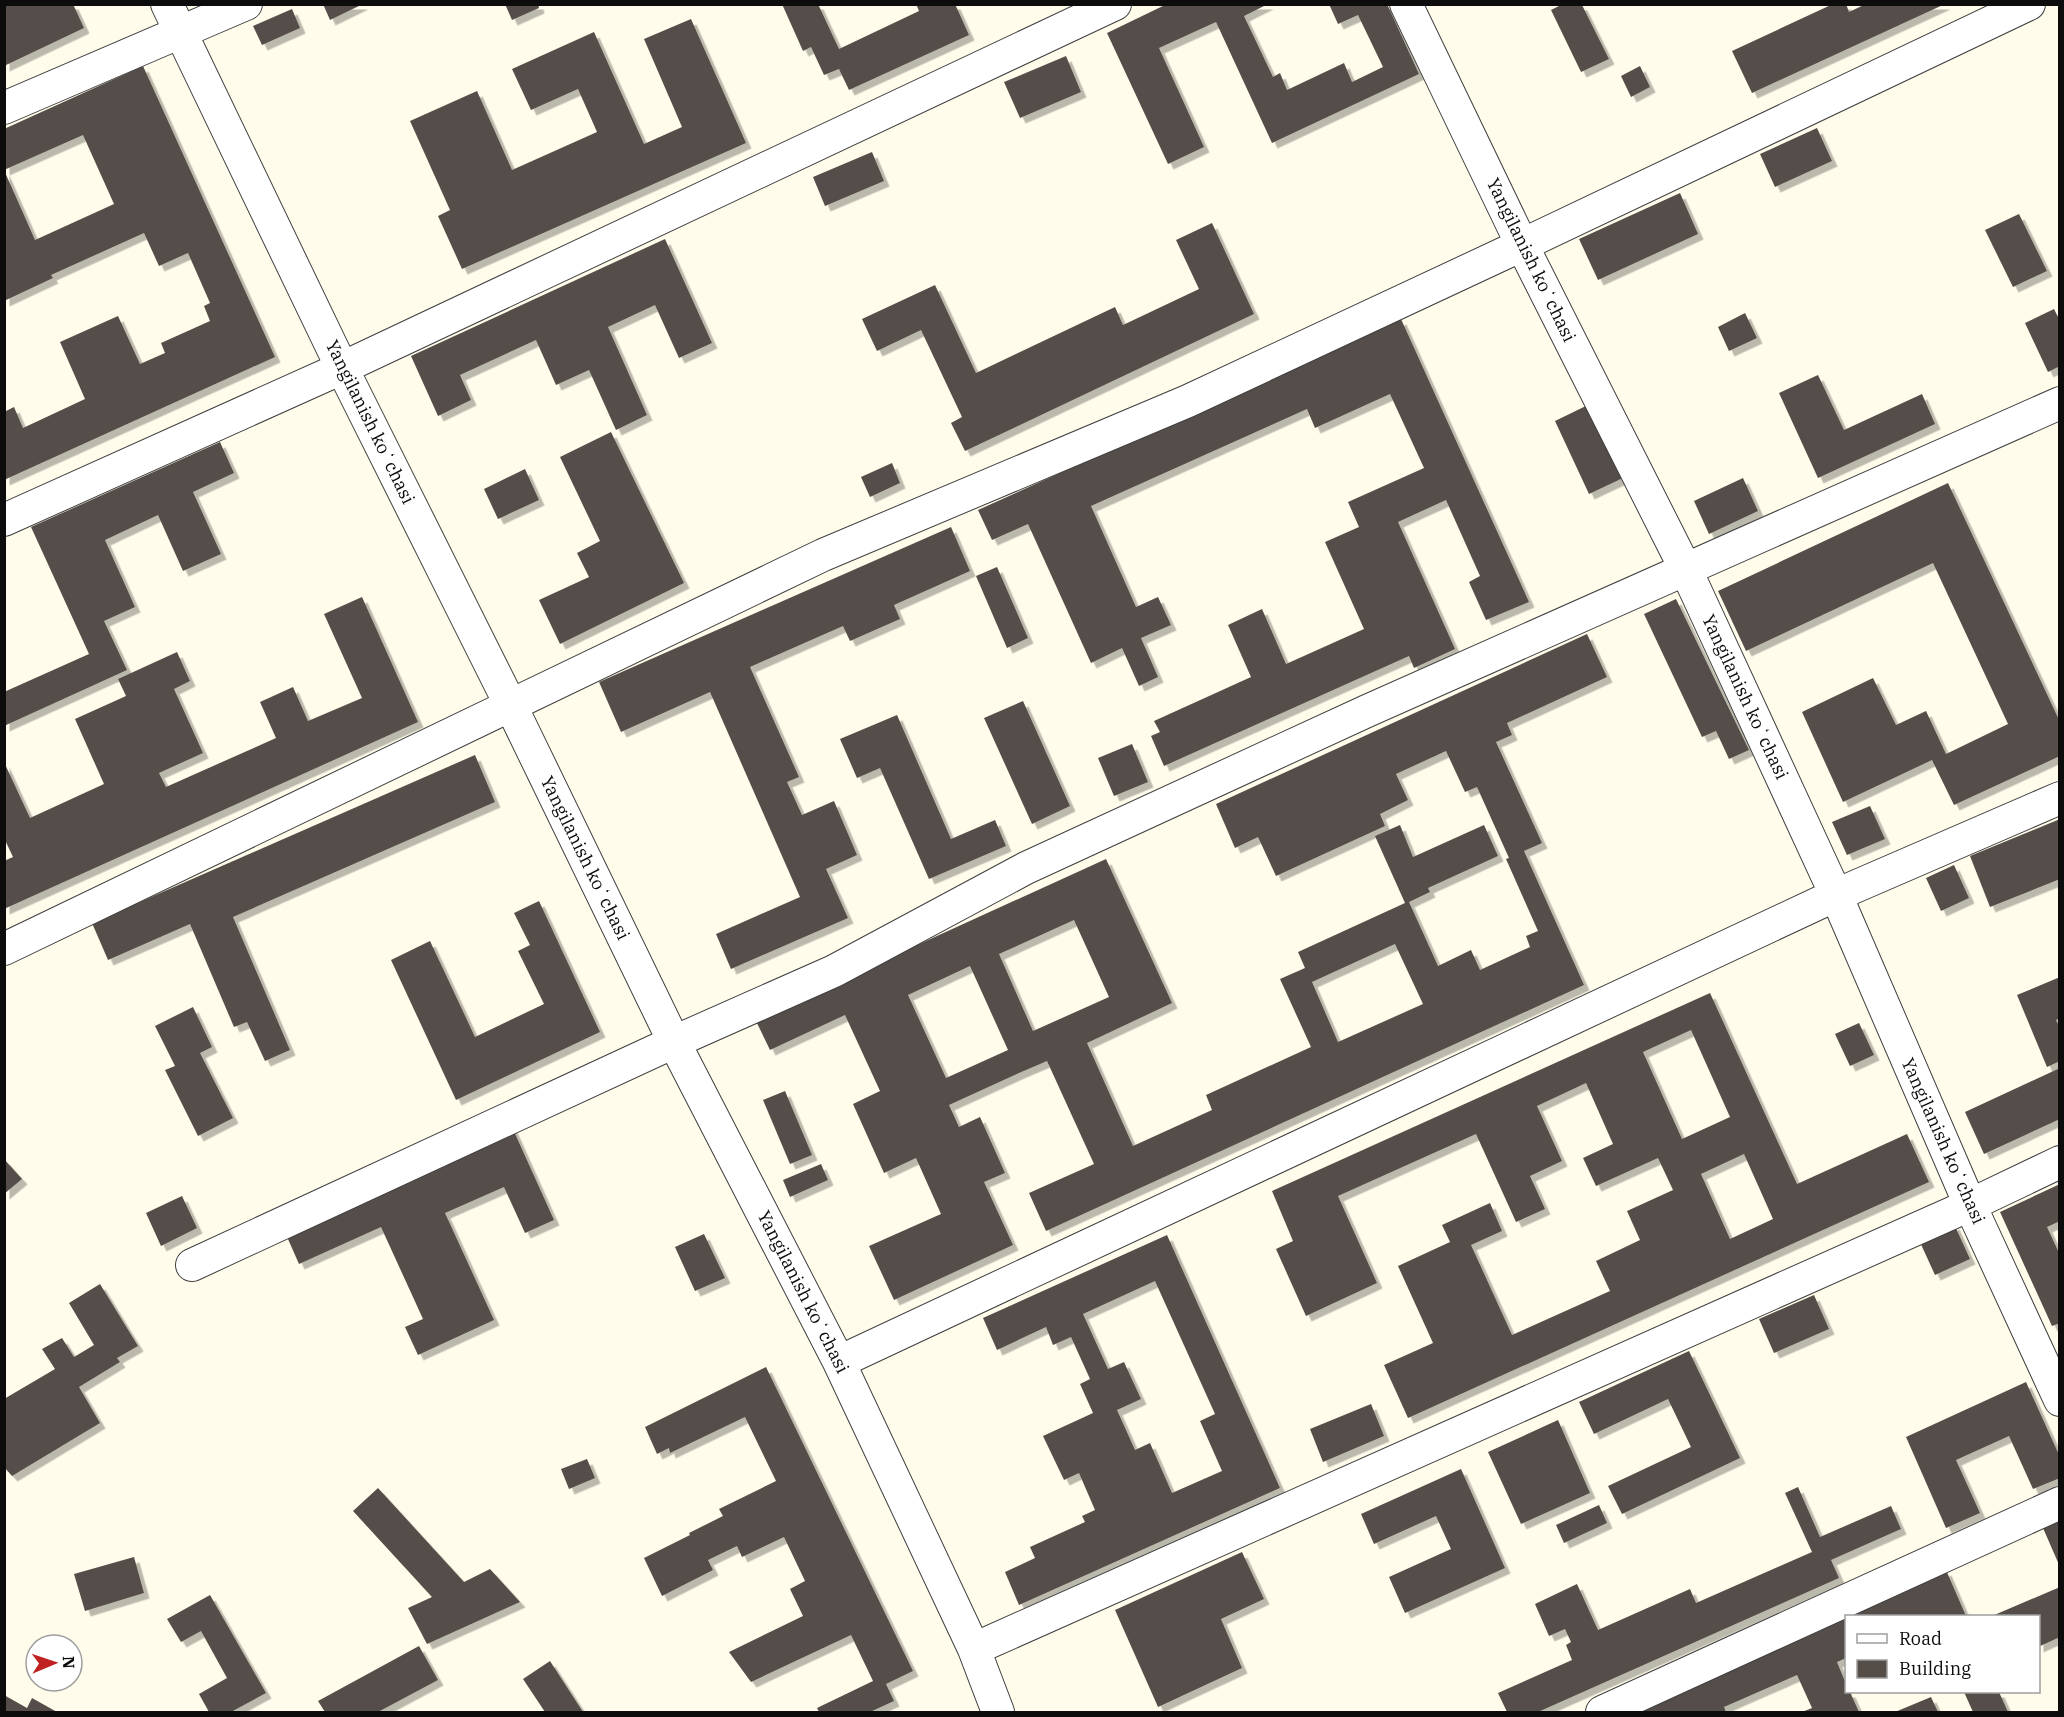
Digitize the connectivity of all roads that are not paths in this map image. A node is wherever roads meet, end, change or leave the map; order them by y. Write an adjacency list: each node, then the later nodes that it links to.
1 (246, 4): 5 (street)
2 (1115, 4): 8 (street)
3 (1406, 4): 7 (street, Yangilanish koʻchasi)
4 (2029, 4): 7 (street)
5 (174, 18): 6 (street); 8 (street, Yangilanish koʻchasi)
6 (4, 108)
7 (1522, 246): 11 (street, Yangilanish koʻchasi); 12 (street)
8 (342, 368): 10 (street); 12 (street, Yangilanish koʻchasi)
9 (2060, 403): 11 (street)
10 (4, 520)
11 (1686, 570): 14 (street, Yangilanish koʻchasi); 16 (street)
12 (511, 706): 15 (street); 16 (street, Yangilanish koʻchasi)
13 (2060, 798): 14 (street)
14 (1836, 895): 18 (street, Yangilanish koʻchasi); 20 (street)
15 (4, 949)
16 (674, 1042): 19 (street); 20 (street, Yangilanish koʻchasi)
17 (2060, 1162): 18 (street)
18 (1970, 1205): 21 (street, Yangilanish koʻchasi); 23 (street)
19 (192, 1265)
20 (839, 1362): 23 (street, Yangilanish koʻchasi)
21 (2060, 1400)
22 (2060, 1503): 25 (street)
23 (974, 1649): 24 (street, Yangilanish koʻchasi)
24 (998, 1713)
25 (1602, 1713)

